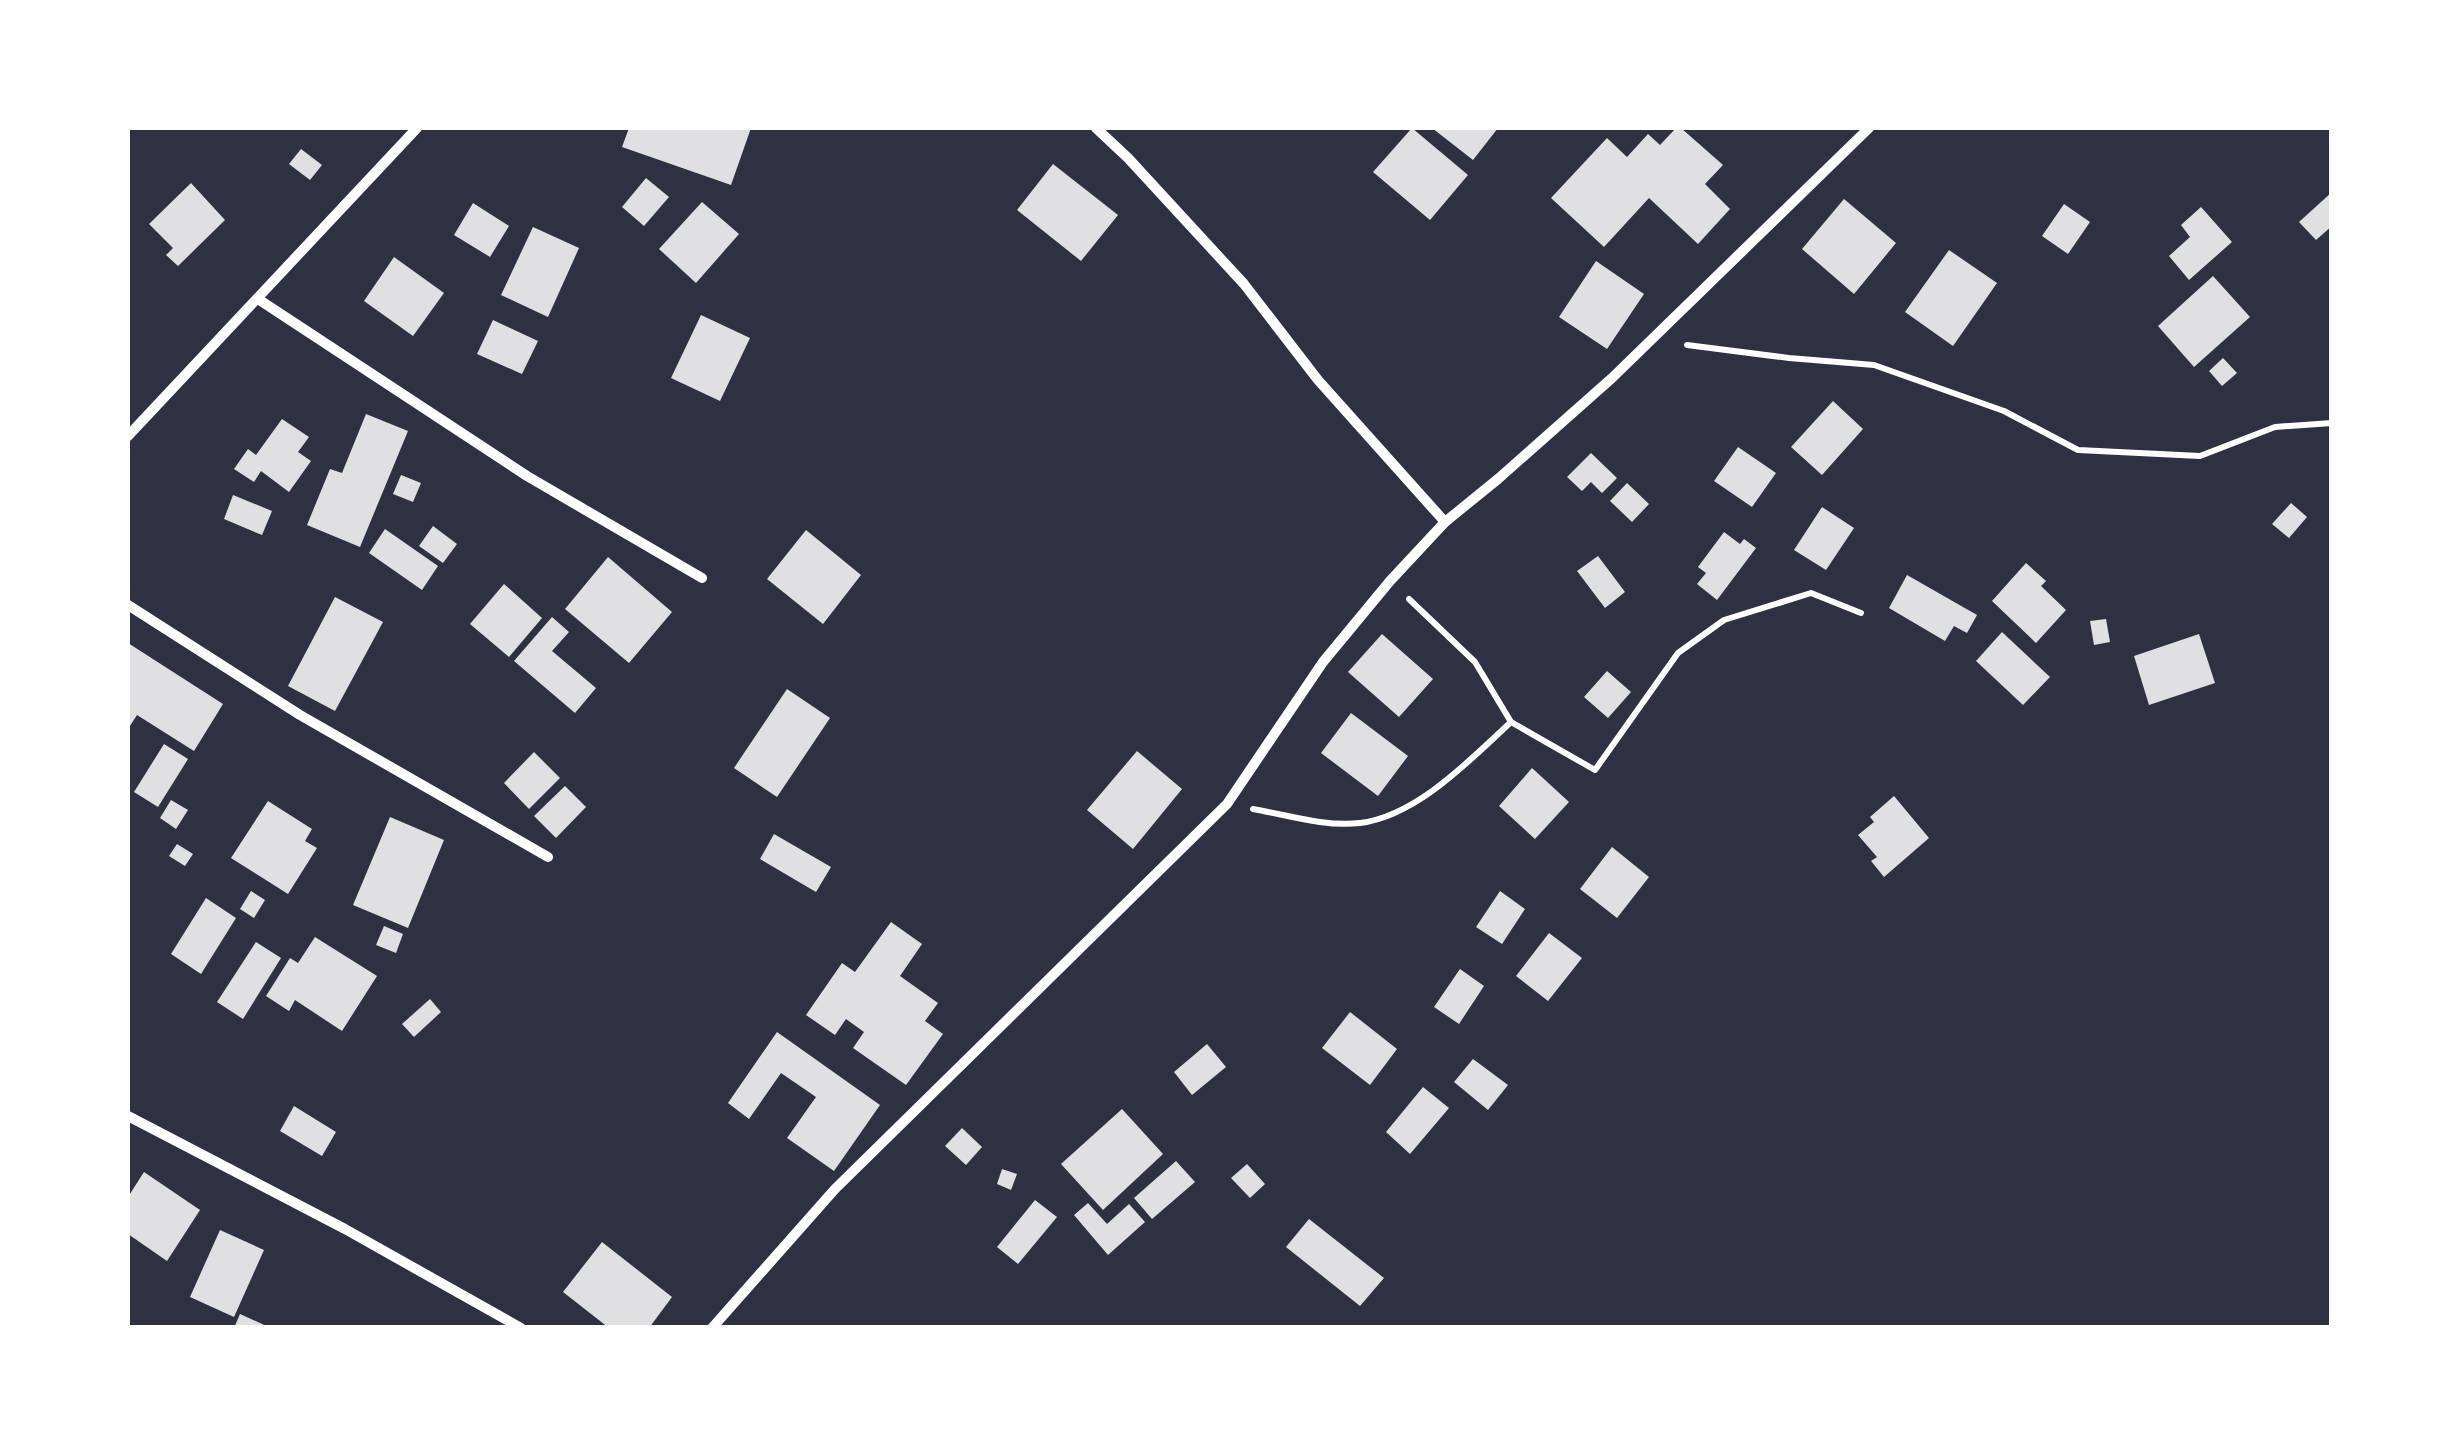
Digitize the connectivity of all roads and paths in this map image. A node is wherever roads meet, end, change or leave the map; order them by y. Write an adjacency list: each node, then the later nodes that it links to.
1 (417, 128): 4 (street)
2 (1096, 128): 8 (street)
3 (1869, 128): 5 (street)
4 (258, 299): 7 (street); 9 (street)
5 (1650, 340): 6 (path); 8 (street)
6 (2332, 423)
7 (128, 436)
8 (1445, 522): 10 (street)
9 (702, 578)
10 (1390, 581): 13 (path); 14 (street)
11 (128, 605): 15 (street)
12 (1861, 613): 13 (path)
13 (1511, 722): 14 (path)
14 (1227, 804): 18 (street)
15 (548, 857)
16 (128, 1116): 17 (street)
17 (521, 1328)
18 (712, 1328)

